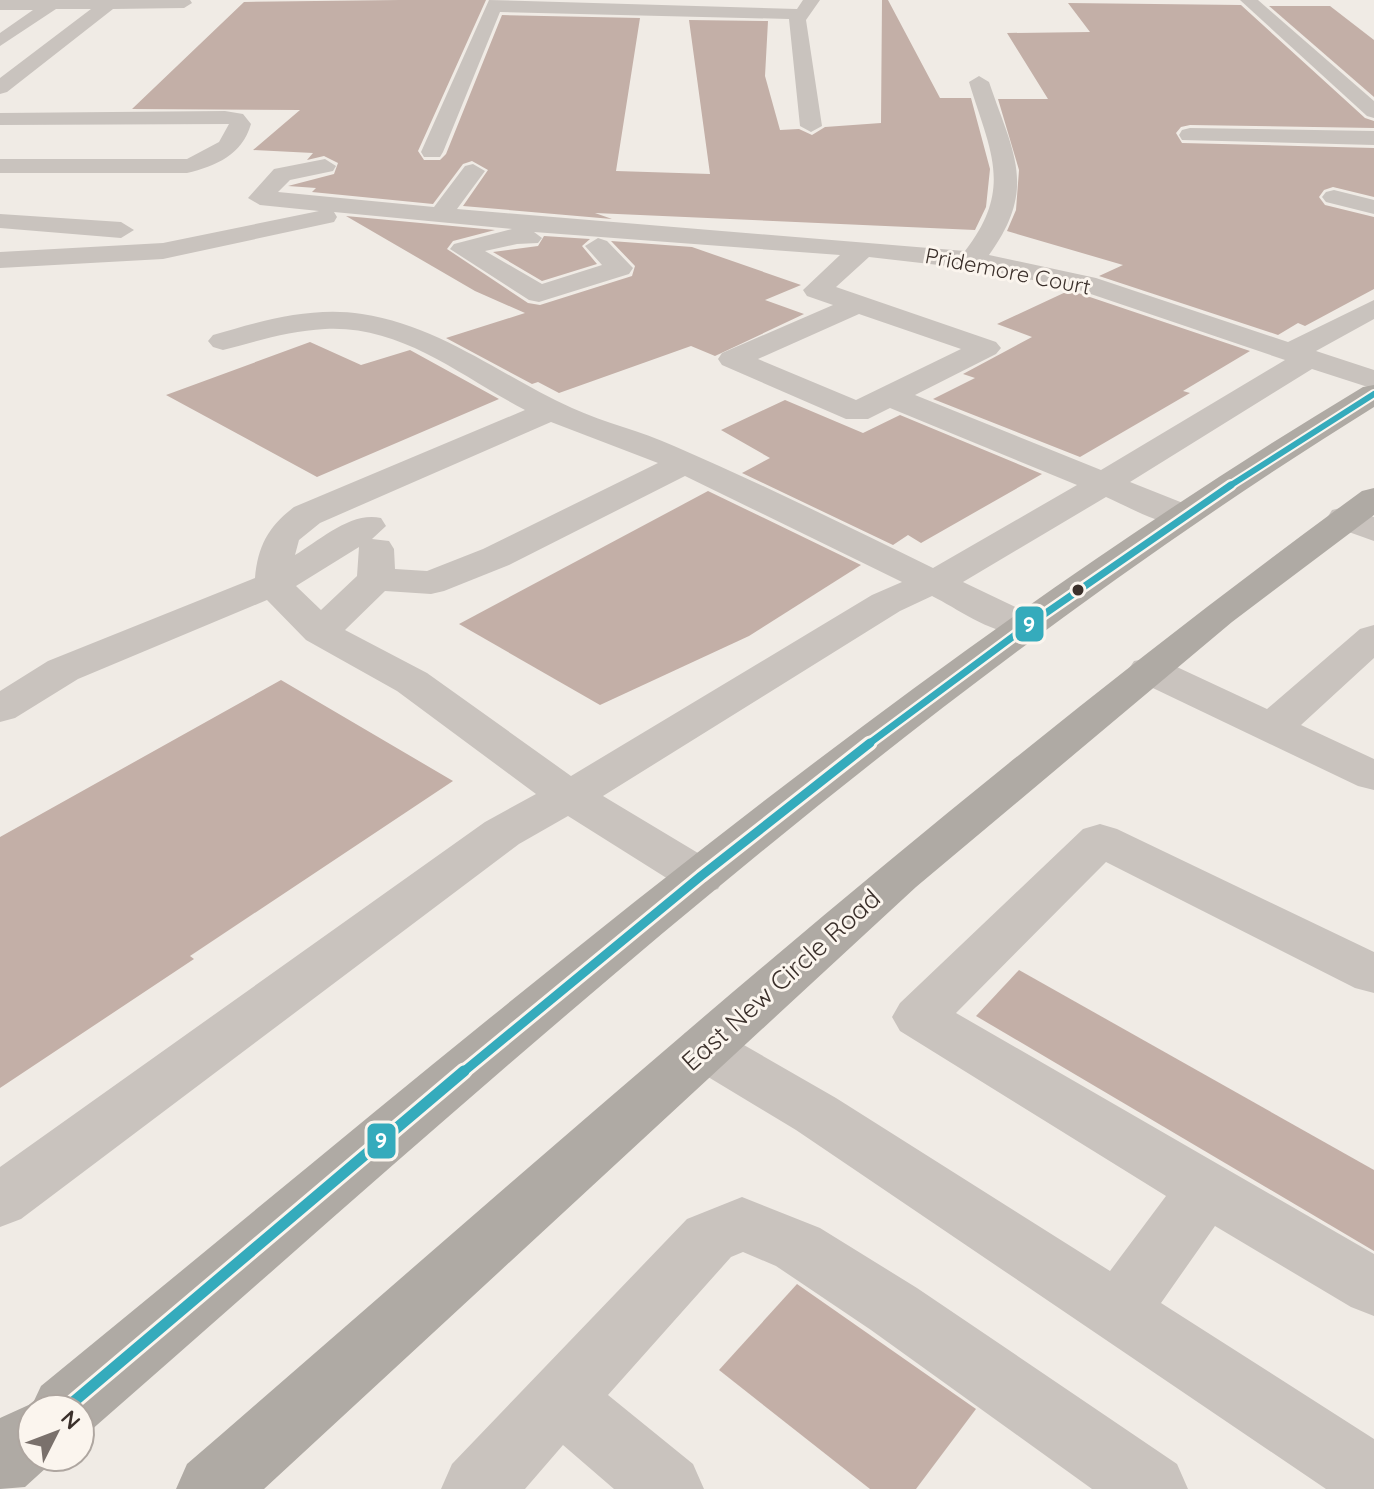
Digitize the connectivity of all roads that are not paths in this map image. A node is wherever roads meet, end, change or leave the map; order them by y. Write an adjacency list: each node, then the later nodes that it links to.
1 (1248, 0): 11 (street)
2 (54, 3): 3 (street); 5 (street); 8 (street)
3 (110, 3): 4 (street); 10 (street)
4 (183, 3)
5 (9, 4)
6 (495, 4): 7 (street); 18 (street)
7 (807, 7): 14 (street)
8 (0, 41)
9 (979, 82): 32 (street)
10 (0, 88)
11 (1374, 112)
12 (28, 118): 13 (street); 17 (street); 19 (street)
13 (0, 119)
14 (811, 126)
15 (1190, 135): 16 (street)
16 (1374, 138)
17 (0, 144)
18 (432, 152)
19 (0, 166)
20 (325, 166): 23 (street, Pridemore Court)
21 (473, 171): 25 (street)
22 (1334, 197): 24 (street)
23 (378, 207): 25 (street, Pridemore Court); 28 (street)
24 (1374, 207)
25 (442, 213): 27 (street, Pridemore Court)
26 (0, 221): 28 (street)
27 (628, 233): 29 (street); 30 (street, Pridemore Court)
28 (231, 237): 31 (street)
29 (598, 246): 29 (street)
30 (863, 249): 32 (street, Pridemore Court); 33 (street)
31 (0, 260)
32 (972, 260): 36 (street, Pridemore Court)
33 (858, 304): 39 (street); 39 (street)
34 (1374, 308): 36 (street)
35 (223, 341): 40 (street)
36 (1300, 355): 37 (street, Pridemore Court); 42 (street)
37 (1374, 380)
38 (1374, 394): 44 (highway)
39 (889, 396): 42 (street)
40 (550, 411): 41 (street); 43 (street)
41 (684, 463): 46 (street); 47 (street)
42 (1104, 483): 44 (street); 47 (street)
43 (362, 510): 46 (street); 48 (street)
44 (1180, 515): 49 (highway)
45 (1364, 515): 52 (highway, East New Circle Road)
46 (376, 579): 50 (street)
47 (932, 583): 49 (street); 56 (street)
48 (273, 584): 50 (street); 53 (street)
49 (1022, 625): 57 (highway)
50 (320, 632): 56 (street)
51 (1374, 637): 54 (street)
52 (1149, 670): 54 (street); 59 (highway, East New Circle Road)
53 (0, 709)
54 (1271, 728): 55 (street)
55 (1374, 776)
56 (569, 796): 57 (street); 61 (street)
57 (701, 877): 64 (highway)
58 (1374, 974): 60 (street)
59 (704, 1048): 63 (street); 69 (highway, East New Circle Road)
60 (1206, 1190): 62 (street); 63 (street)
61 (0, 1201)
62 (1374, 1287)
63 (1118, 1311): 68 (street)
64 (84, 1393)
65 (559, 1398): 70 (street); 71 (street); 72 (street)
66 (16, 1450): 67 (highway)
67 (0, 1463)
68 (1374, 1480)
69 (212, 1489)
70 (477, 1489)
71 (668, 1489)
72 (1152, 1489)

